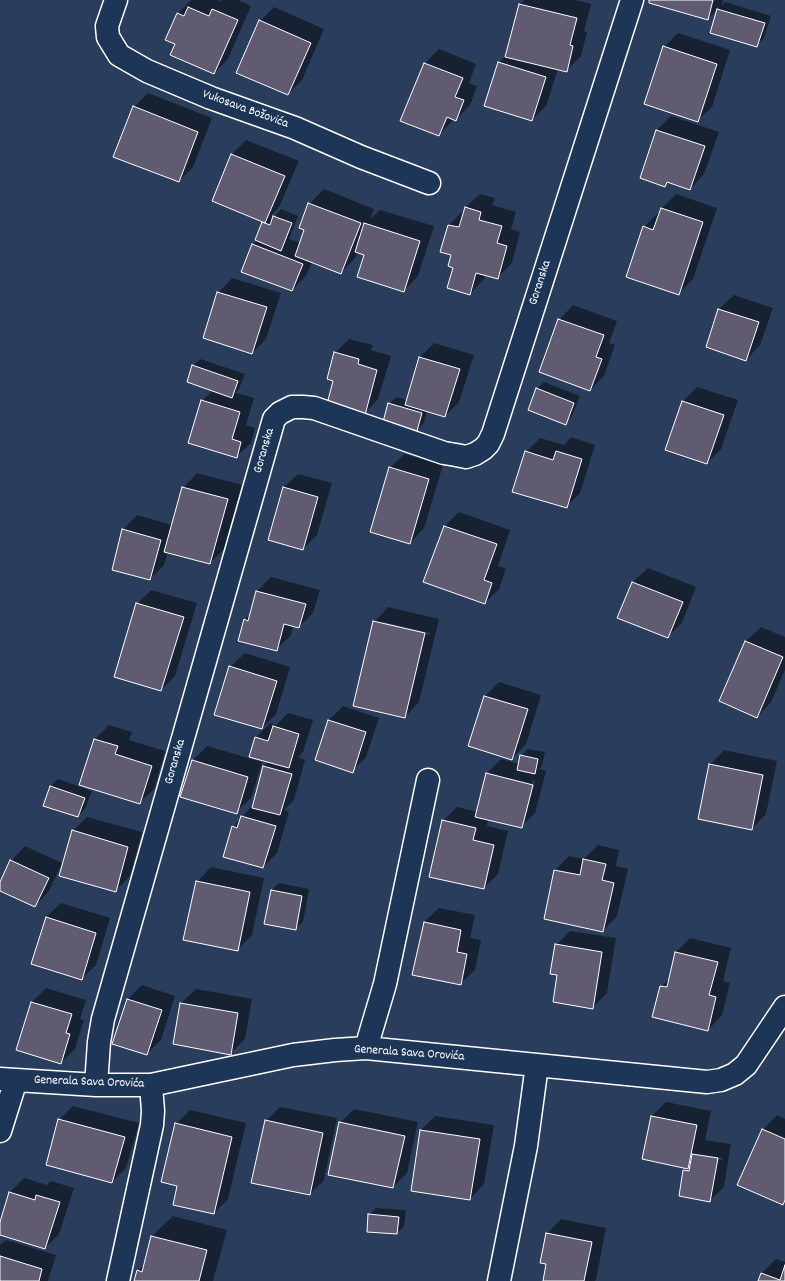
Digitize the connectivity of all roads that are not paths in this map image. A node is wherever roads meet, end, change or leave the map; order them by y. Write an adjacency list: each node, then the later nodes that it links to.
1 (116, 0): 3 (street, Vukosava Božovića)
2 (632, 0): 9 (street, Goranska)
3 (429, 183)
4 (428, 780): 6 (street)
5 (785, 1007): 7 (street, Generala Sava Orovića)
6 (366, 1048): 7 (street, Generala Sava Orovića); 10 (street, Generala Sava Orovića)
7 (537, 1065): 13 (street)
8 (8, 1080): 9 (street, Generala Sava Orovića); 11 (street)
9 (96, 1085): 10 (street, Generala Sava Orovića)
10 (151, 1085): 12 (street)
11 (0, 1131)
12 (118, 1281)
13 (499, 1281)

